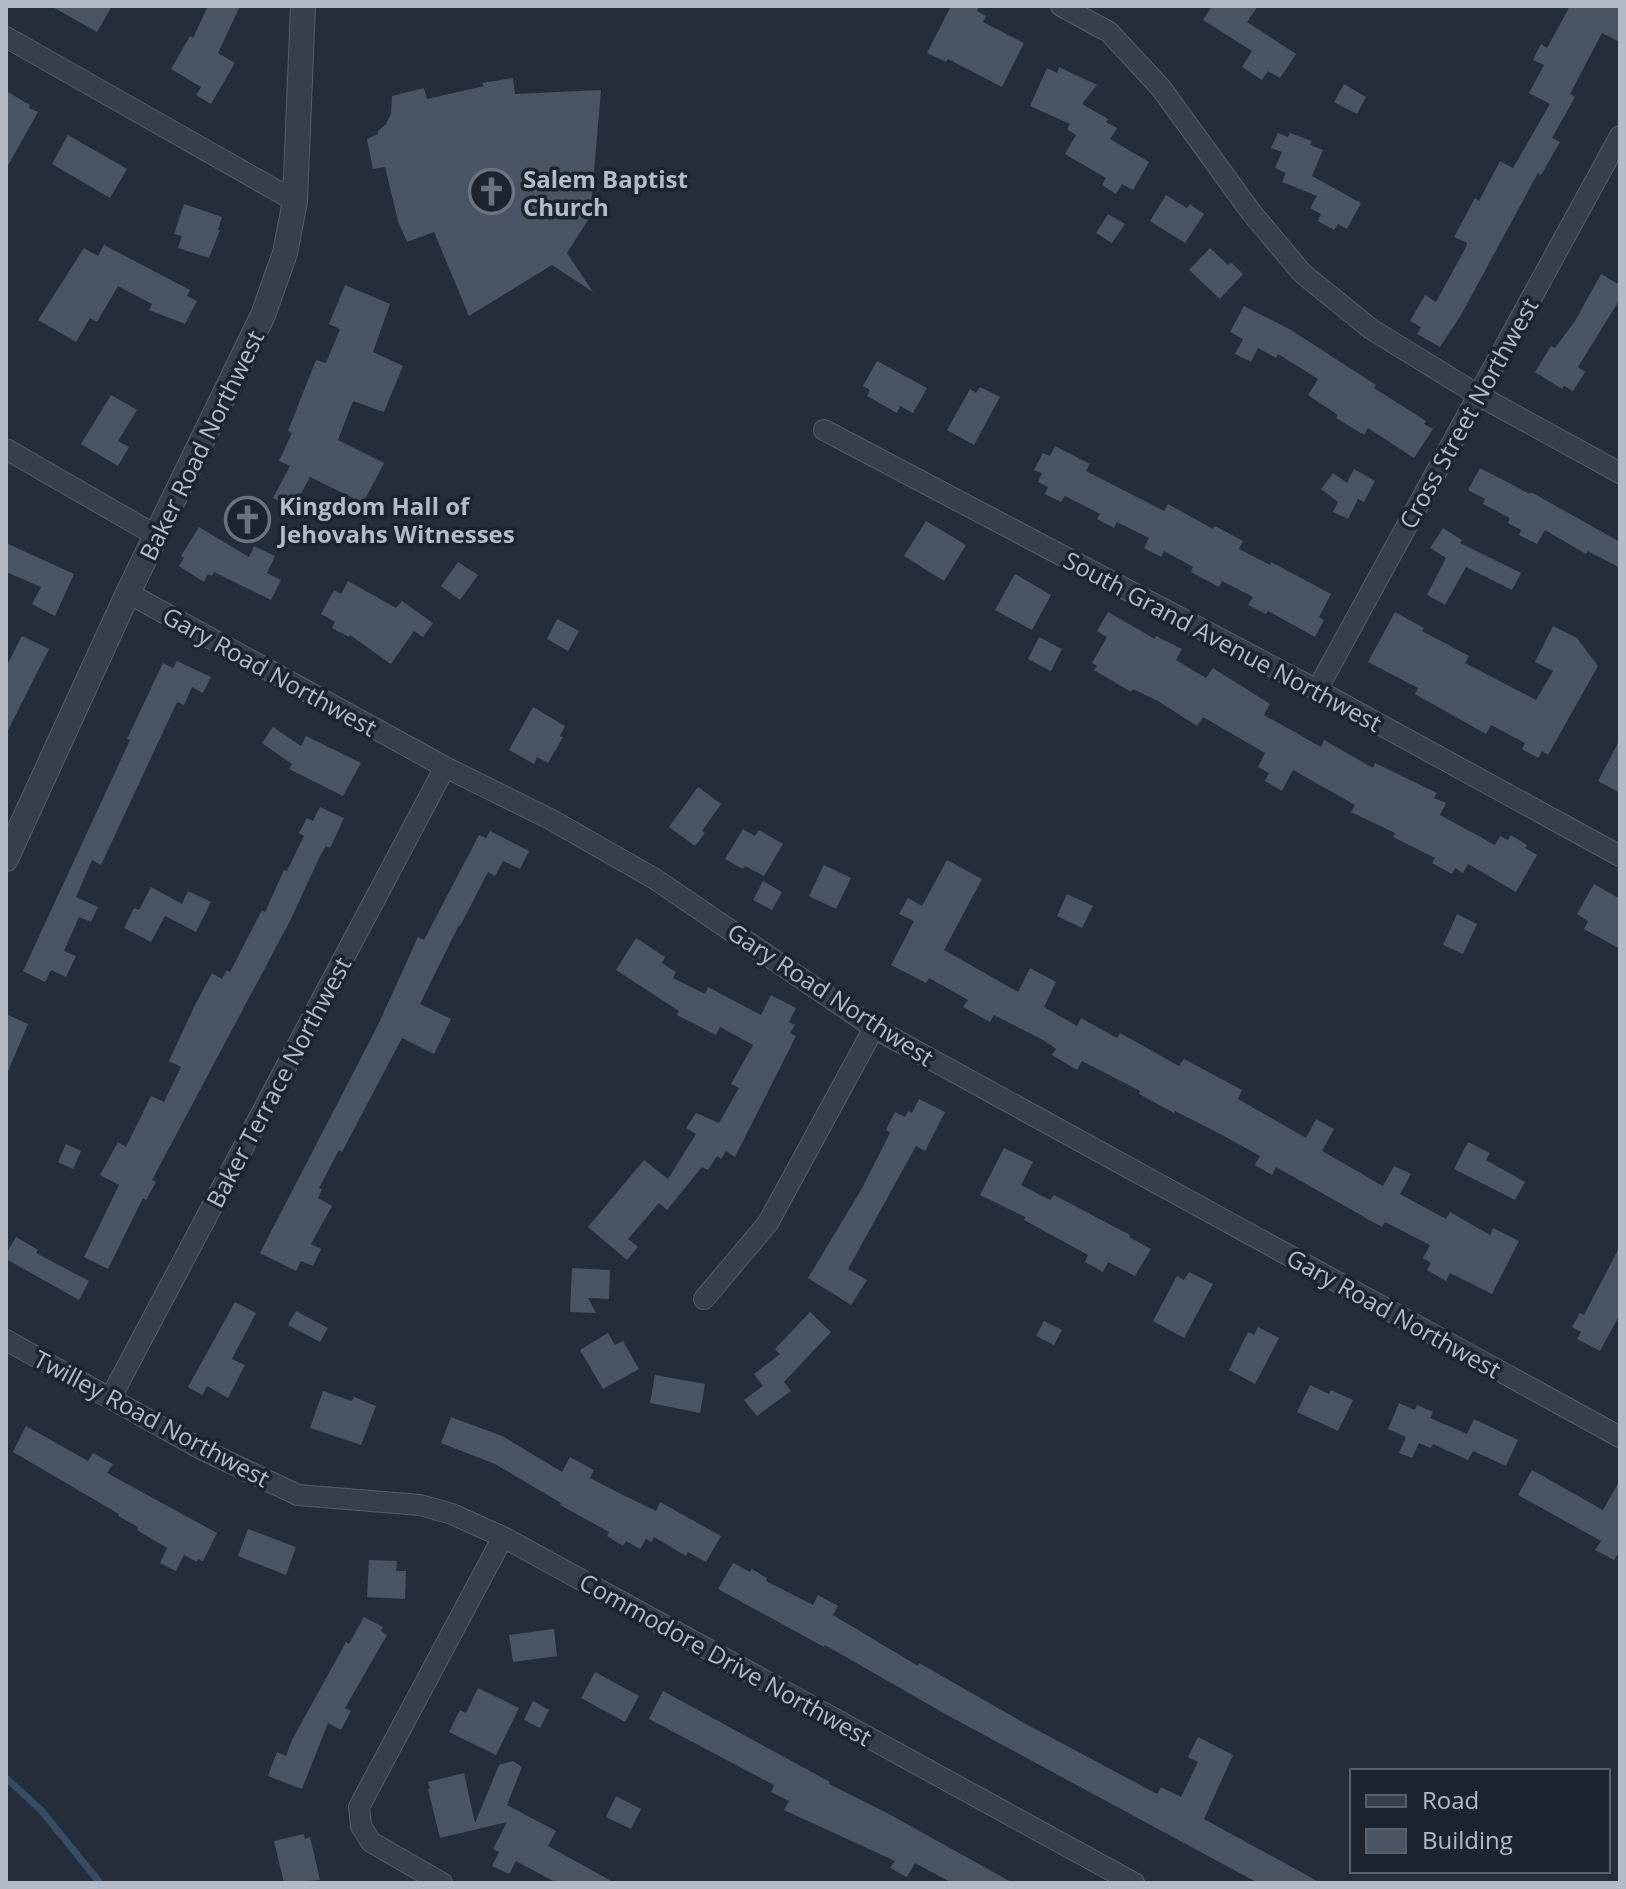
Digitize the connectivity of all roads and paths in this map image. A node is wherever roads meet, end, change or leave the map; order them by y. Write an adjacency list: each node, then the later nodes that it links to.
1 (303, 6): 5 (street, Baker Road Northwest)
2 (1061, 6): 6 (street)
3 (6, 37): 5 (street)
4 (1620, 136): 6 (street, Cross Street Northwest)
5 (295, 201): 10 (street, Baker Road Northwest)
6 (1478, 395): 9 (street); 12 (street, Cross Street Northwest)
7 (824, 430): 12 (street, South Grand Avenue Northwest)
8 (6, 449): 10 (street)
9 (1620, 473)
10 (157, 536): 11 (street, Baker Road Northwest)
11 (128, 593): 13 (street, Gary Road Northwest); 15 (street, Baker Road Northwest)
12 (1317, 690): 14 (street, South Grand Avenue Northwest)
13 (445, 767): 16 (street, Gary Road Northwest); 19 (street, Baker Terrace Northwest)
14 (1620, 856)
15 (6, 859)
16 (874, 1028): 17 (street); 20 (street, Gary Road Northwest)
17 (704, 1299)
18 (6, 1340): 19 (street, Twilley Road Northwest)
19 (111, 1397): 21 (street, Twilley Road Northwest)
20 (1620, 1437)
21 (298, 1495): 22 (street, Commodore Drive Northwest)
22 (503, 1537): 23 (street); 24 (street, Commodore Drive Northwest)
23 (442, 1883)
24 (1134, 1883)

